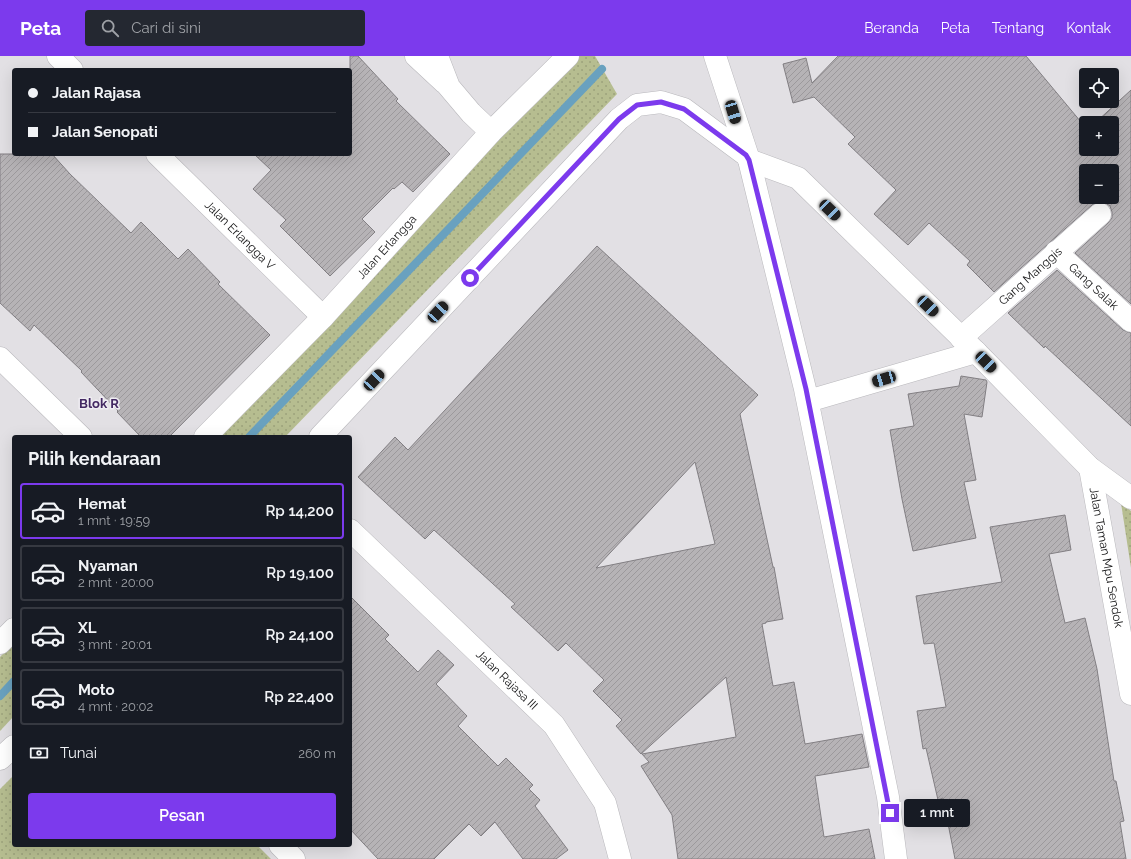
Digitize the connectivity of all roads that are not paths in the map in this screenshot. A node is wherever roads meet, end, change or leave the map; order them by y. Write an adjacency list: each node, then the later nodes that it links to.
1 (58, 56): 6 (street)
2 (416, 56): 7 (street)
3 (437, 56): 7 (street)
4 (568, 56): 8 (street, Jalan Erlangga)
5 (715, 56): 10 (street)
6 (70, 68)
7 (449, 87): 8 (street)
8 (491, 132): 13 (street, Jalan Erlangga)
9 (159, 156): 13 (street, Jalan Erlangga V)
10 (747, 157): 15 (street, Jalan Taman Mpu Sendok); 17 (street); 20 (street, Jalan Taman Mpu Sendok)
11 (1100, 214): 12 (street, Gang Manggis)
12 (1056, 252): 14 (street, Gang Salak); 15 (street, Gang Manggis)
13 (323, 317): 19 (street, Jalan Erlangga)
14 (1131, 321)
15 (968, 345): 17 (street); 21 (street, Jalan Taman Mpu Sendok)
16 (0, 358): 18 (street)
17 (808, 401): 32 (street)
18 (79, 435)
19 (208, 435)
20 (322, 435)
21 (1090, 468): 22 (street, Jalan Taman Mpu Sendok); 26 (street, Jalan Taman Mpu Sendok)
22 (1131, 498)
23 (352, 532): 31 (street, Jalan Rajasa III)
24 (12, 632): 25 (street)
25 (0, 643)
26 (1131, 694)
27 (12, 748): 28 (street)
28 (0, 759)
29 (282, 847): 30 (street)
30 (294, 859)
31 (620, 859)
32 (896, 859)

